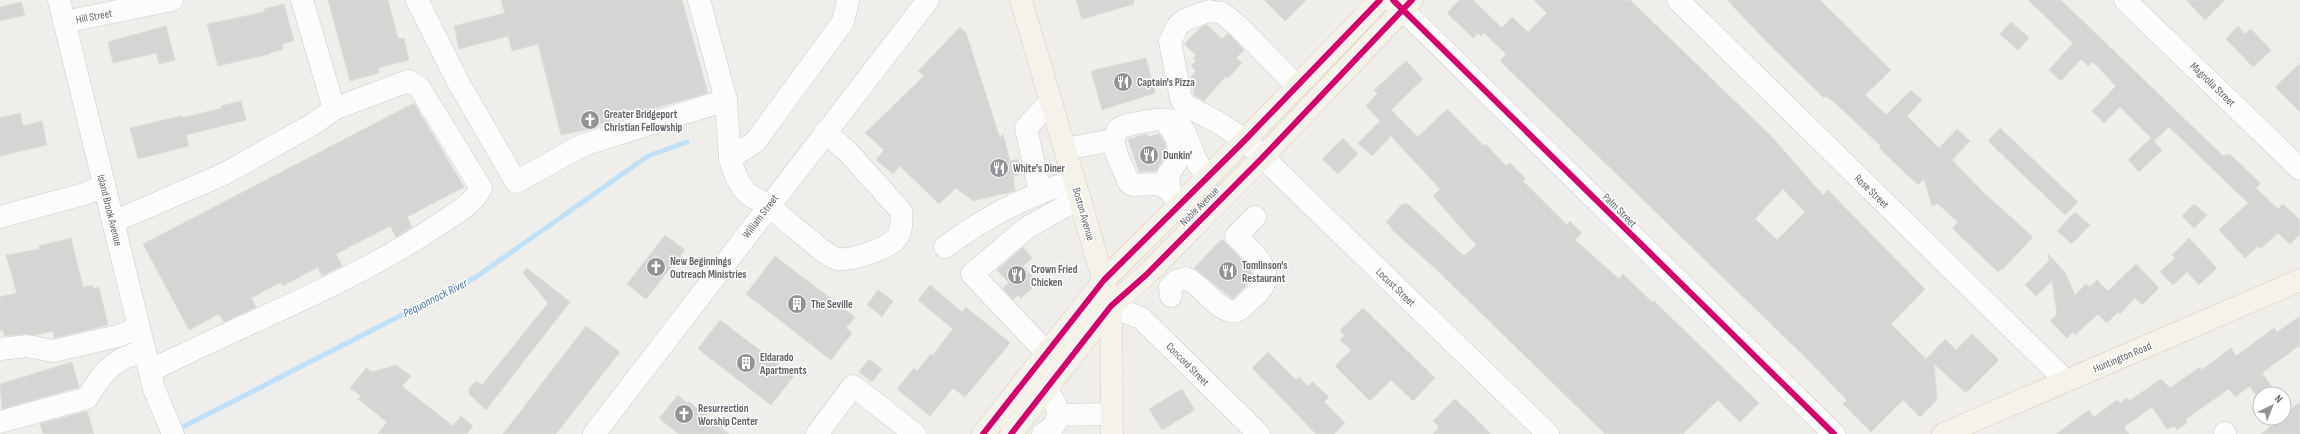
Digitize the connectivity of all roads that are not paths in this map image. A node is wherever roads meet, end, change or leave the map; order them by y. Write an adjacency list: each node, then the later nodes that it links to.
1 (59, 0): 12 (street, Island Brook Avenue)
2 (172, 0): 12 (street, Hill Street)
3 (302, 0): 16 (street)
4 (418, 0): 14 (street)
5 (698, 0): 14 (street)
6 (848, 0): 22 (street)
7 (928, 0): 17 (street, William Street)
8 (1021, 0): 15 (main road, Boston Avenue)
9 (1678, 0): 44 (street, Rose Street)
10 (2125, 0): 24 (street, Magnolia Street)
11 (1388, 2): 13 (main road, Noble Avenue); 23 (main road, Noble Avenue); 58 (street, Palm Street)
12 (64, 22): 27 (street, Island Brook Avenue)
13 (1297, 86): 19 (main road, Noble Avenue); 19 (street, Locust Street)
14 (726, 100): 22 (street)
15 (1051, 101): 20 (main road, Boston Avenue); 29 (street)
16 (334, 109): 34 (street); 43 (street)
17 (825, 132): 30 (street, William Street); 30 (street)
18 (1116, 135): 20 (street); 21 (street); 26 (street); 26 (street)
19 (1245, 140): 23 (street, Locust Street); 25 (main road, Noble Avenue)
20 (1065, 149): 28 (main road, Boston Avenue)
21 (1195, 156): 25 (street); 26 (street)
22 (730, 158): 30 (street)
23 (1262, 158): 39 (main road, Noble Avenue); 57 (street, Locust Street)
24 (2300, 169)
25 (1208, 177): 31 (main road, Noble Avenue)
26 (1167, 185): 31 (street)
27 (104, 186): 32 (street); 34 (street, Island Brook Avenue)
28 (1077, 189): 29 (street); 36 (main road, Boston Avenue); 42 (street)
29 (1040, 193): 35 (street)
30 (768, 206): 50 (street, William Street)
31 (1179, 206): 36 (main road, Noble Avenue)
32 (0, 217)
33 (1255, 217): 38 (street)
34 (113, 222): 40 (street, Island Brook Avenue)
35 (945, 247)
36 (1104, 280): 39 (main road, Boston Avenue); 42 (main road, Noble Avenue)
37 (2300, 280): 44 (main road, Huntington Road)
38 (1171, 296)
39 (1111, 306): 45 (main road, Noble Avenue); 48 (main road, Boston Avenue); 56 (street, Concord Street)
40 (139, 328): 41 (street); 43 (street, Island Brook Avenue)
41 (0, 349)
42 (1046, 352): 53 (main road, Noble Avenue)
43 (147, 361): 47 (street); 49 (street, Island Brook Avenue)
44 (2066, 381): 59 (main road, Huntington Road)
45 (1045, 390): 46 (street); 54 (main road, Noble Avenue)
46 (1059, 415): 48 (street); 55 (street)
47 (0, 422)
48 (1112, 424)
49 (170, 426)
50 (594, 434)
51 (817, 434): 52 (street)
52 (916, 434)
53 (983, 434)
54 (1011, 434)
55 (1043, 434)
56 (1259, 434)
57 (1548, 434)
58 (1834, 434)
59 (1943, 434)

